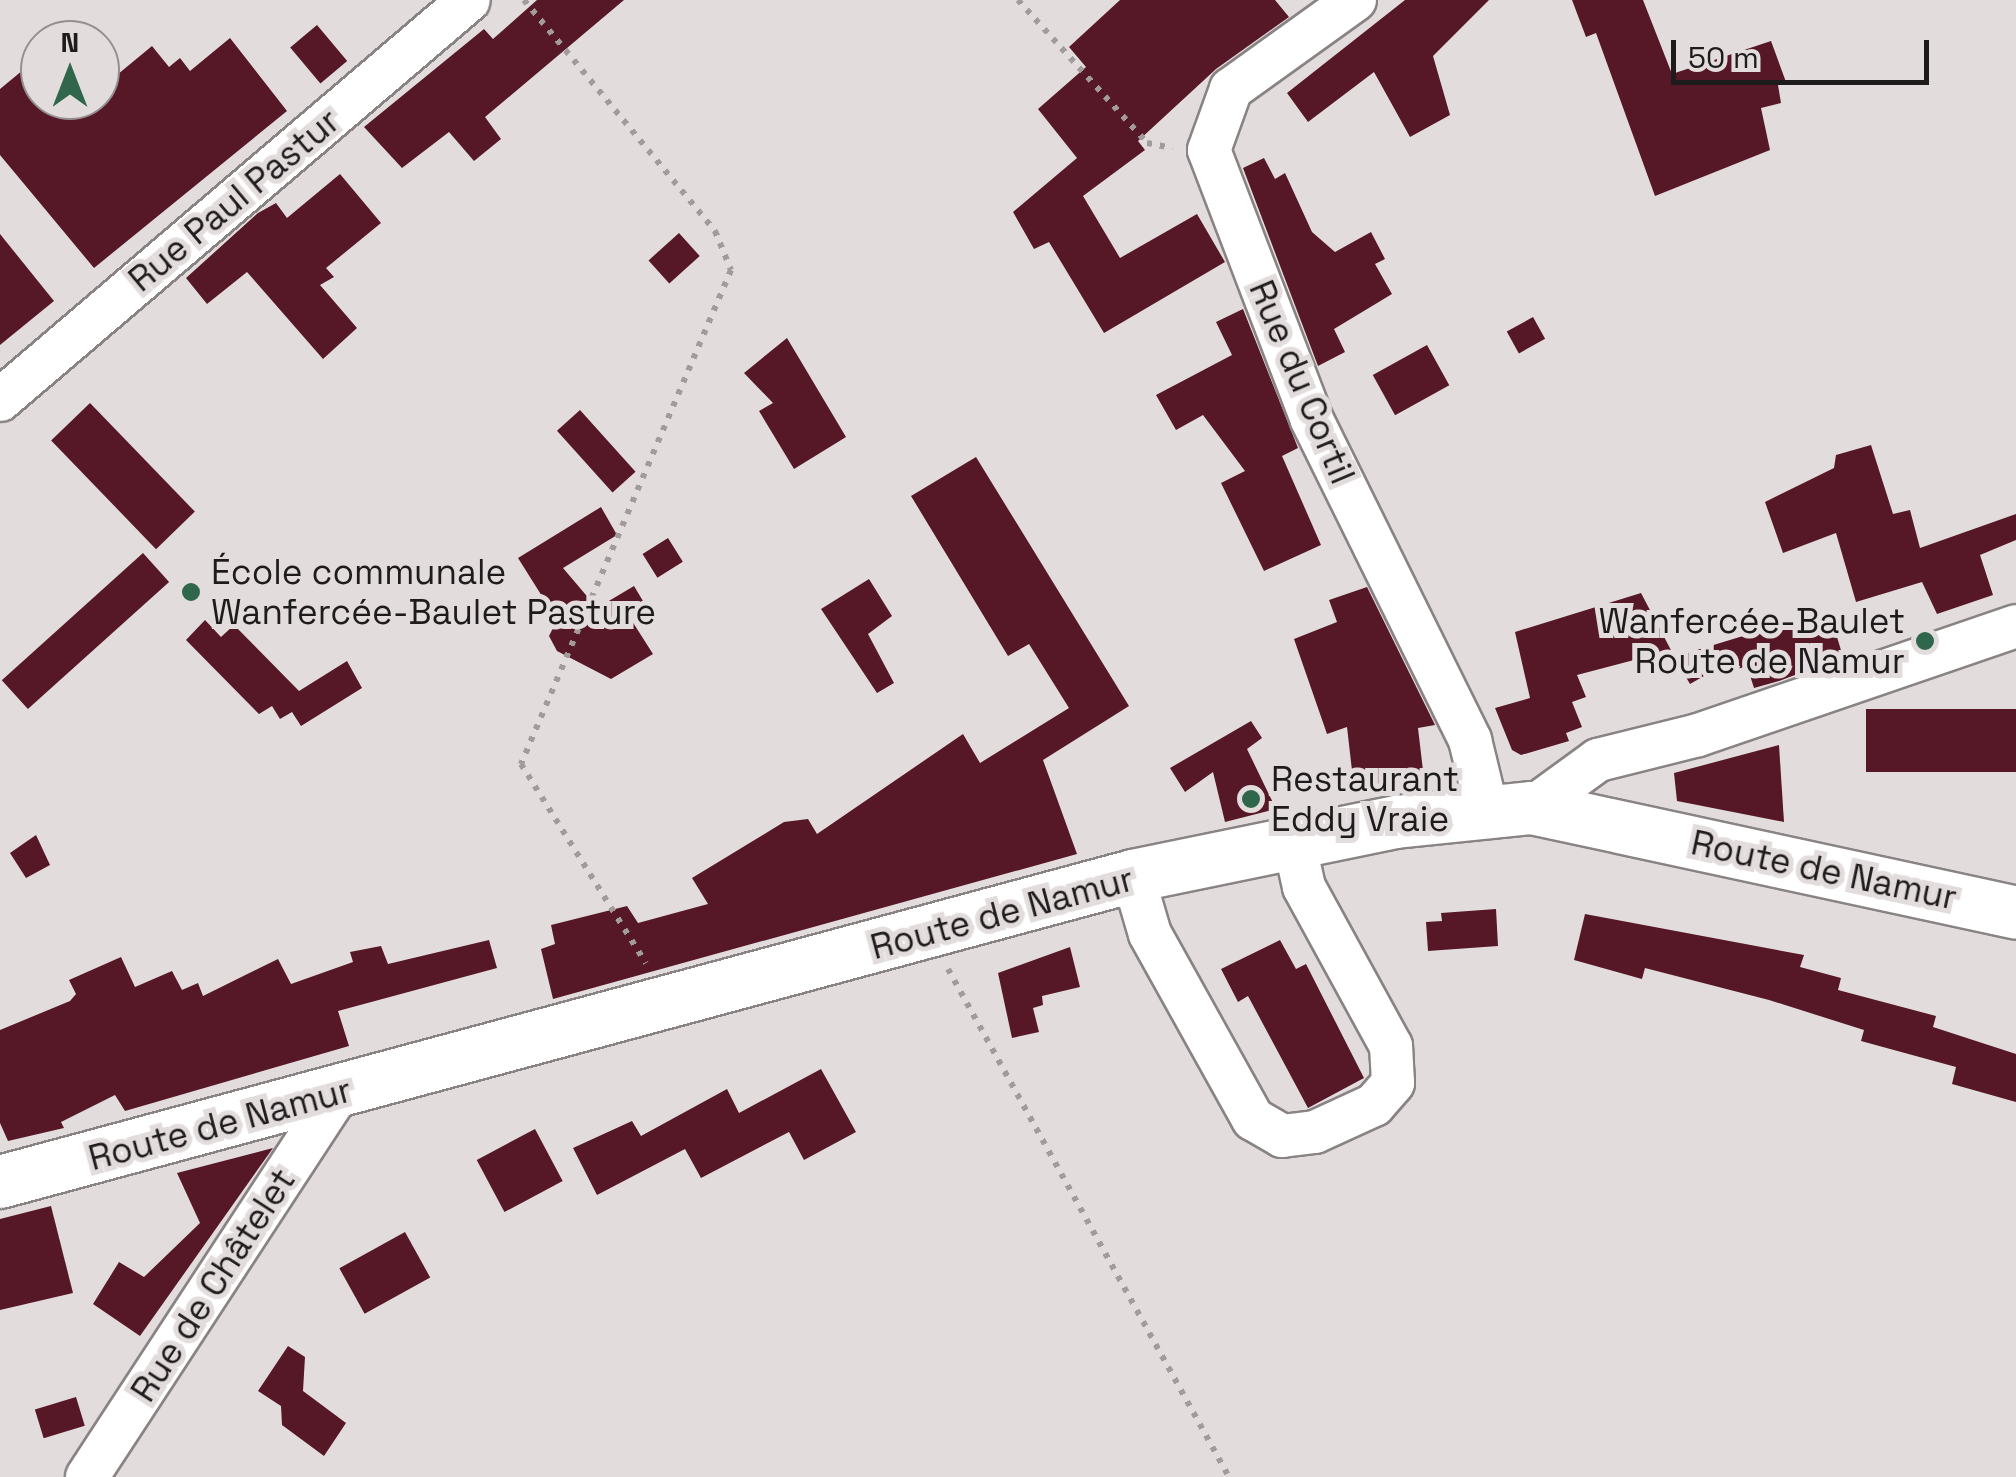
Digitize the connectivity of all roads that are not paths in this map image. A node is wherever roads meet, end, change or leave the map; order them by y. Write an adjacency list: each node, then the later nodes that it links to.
1 (469, 0): 3 (street, Rue Paul Pastur)
2 (1355, 0): 5 (street, Rue du Cortil)
3 (0, 400)
4 (2016, 626): 5 (street)
5 (1510, 809): 6 (main road, Route de Namur); 8 (main road, Route de Namur)
6 (1294, 842): 7 (main road, Route de Namur); 7 (street)
7 (1133, 876): 9 (main road, Route de Namur)
8 (2016, 913)
9 (338, 1092): 10 (main road, Route de Namur); 11 (street, Rue de Châtelet)
10 (0, 1182)
11 (86, 1477)

